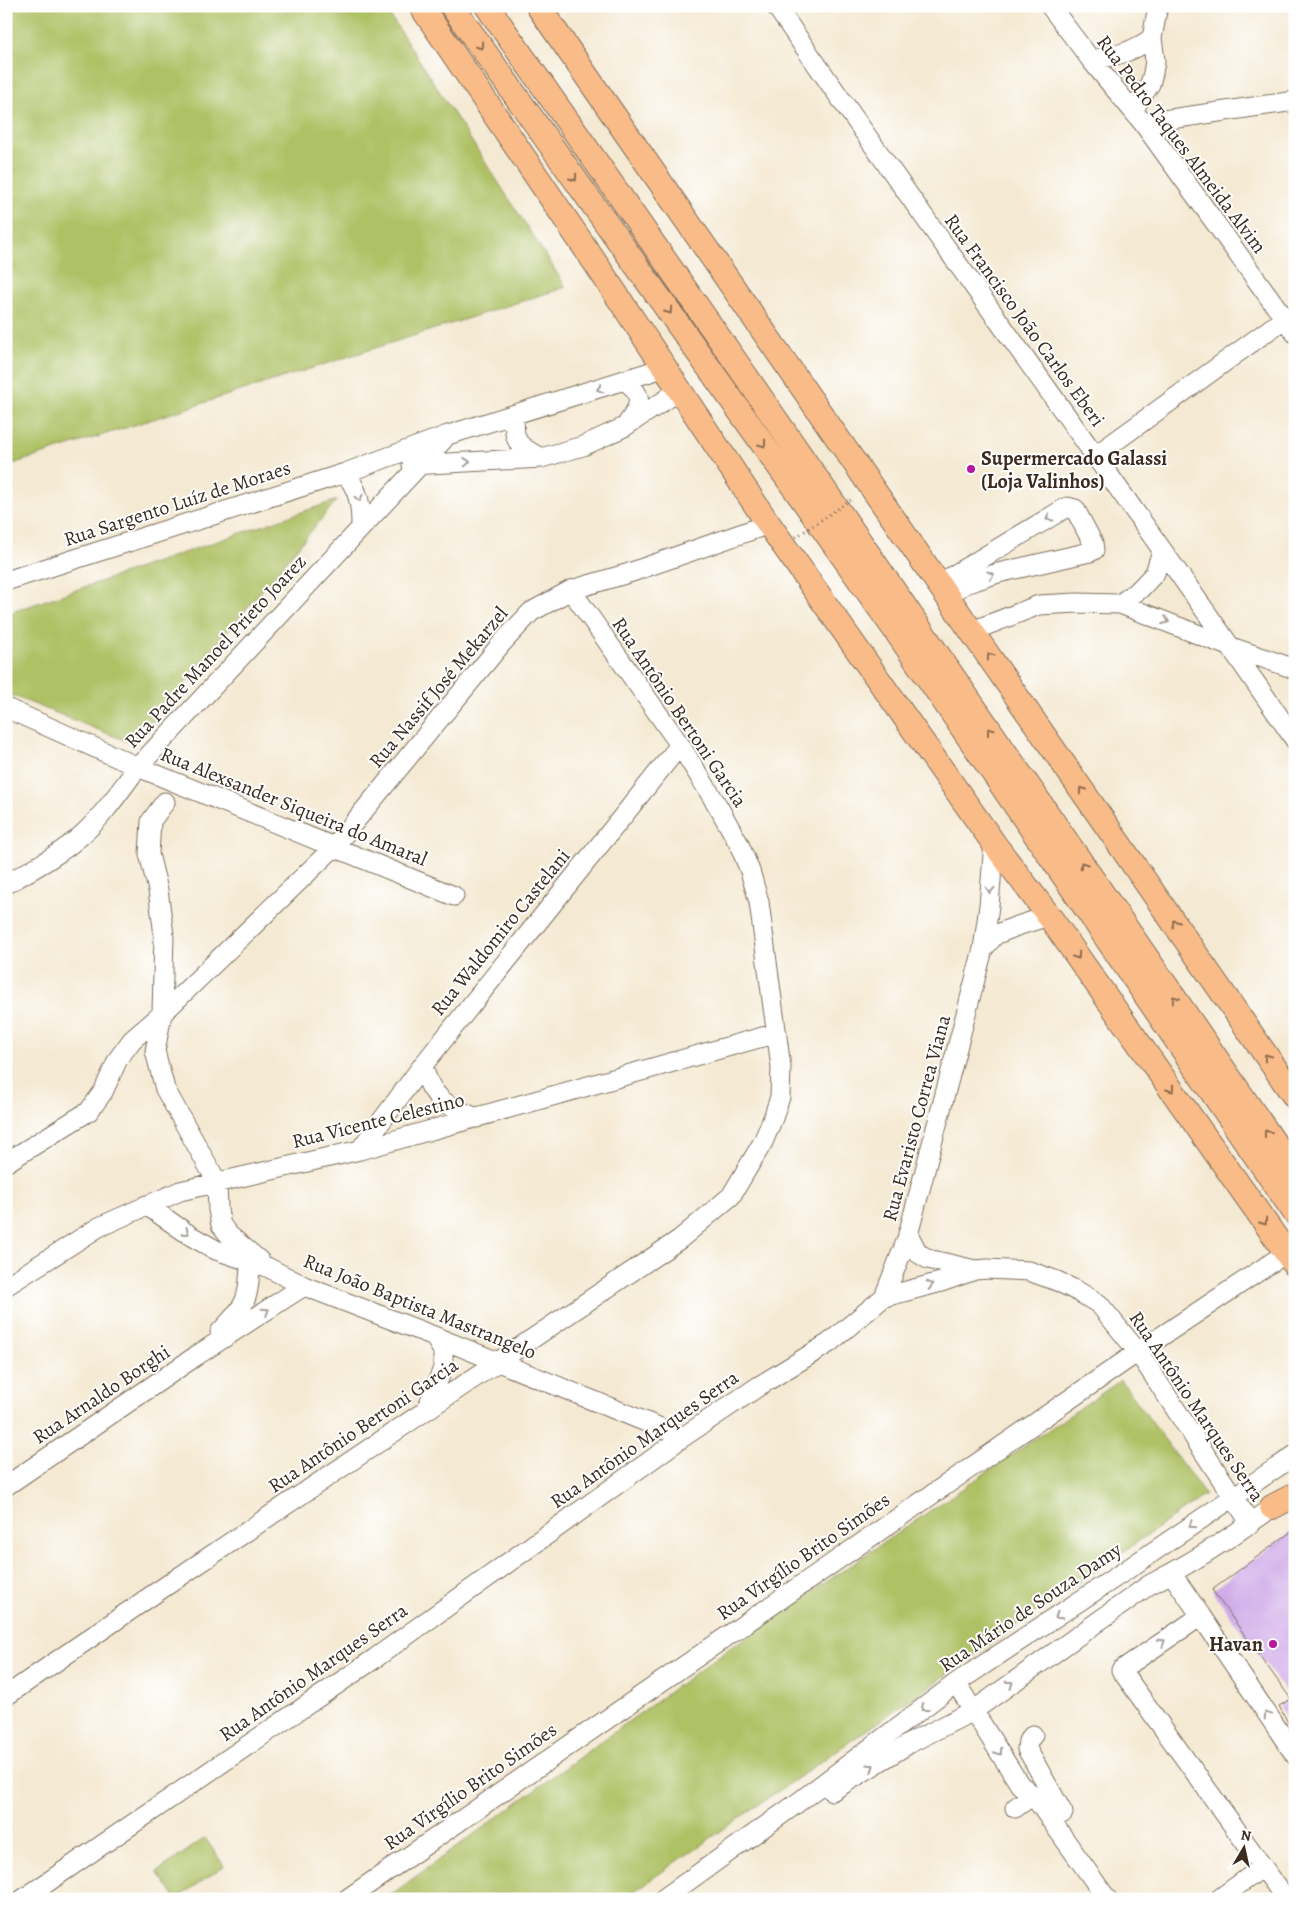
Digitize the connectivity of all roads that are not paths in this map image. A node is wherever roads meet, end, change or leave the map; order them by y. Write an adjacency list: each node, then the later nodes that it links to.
1 (421, 6): 15 (main road)
2 (452, 6): 56 (main road, one-way to 56)
3 (487, 6): 53 (main road, one-way to 3)
4 (530, 6): 9 (main road)
5 (538, 6): 9 (main road)
6 (776, 6): 21 (street, Rua Francisco João Carlos Eberi)
7 (1050, 6): 11 (street, Rua Pedro Taques Almeida Alvim)
8 (1158, 6): 10 (street)
9 (558, 34): 30 (main road)
10 (1152, 38): 11 (street); 13 (street)
11 (1091, 60): 13 (street, Rua Pedro Taques Almeida Alvim)
12 (1295, 102): 13 (street)
13 (1138, 116): 14 (street, Rua Pedro Taques Almeida Alvim)
14 (1290, 326): 21 (street)
15 (664, 368): 16 (street, Rua Sargento Luíz de Moraes); 17 (main road)
16 (626, 381): 18 (street, Rua Sargento Luíz de Moraes, one-way to 18); 19 (street)
17 (679, 391): 19 (street, Rua Sargento Luíz de Moraes); 25 (main road)
18 (515, 415): 20 (street, Rua Sargento Luíz de Moraes); 22 (street)
19 (624, 427): 22 (street, Rua Sargento Luíz de Moraes)
20 (448, 435): 23 (street, Rua Padre Manoel Prieto Joarez); 24 (street, Rua Sargento Luíz de Moraes)
21 (1095, 456): 27 (street, Rua Francisco João Carlos Eberi)
22 (540, 458): 23 (street, Rua Sargento Luíz de Moraes, one-way to 22)
23 (418, 465): 24 (street, Rua Sargento Luíz de Moraes); 26 (street, Rua Padre Manoel Prieto Joarez)
24 (353, 470): 26 (street, one-way to 26); 28 (street, Rua Sargento Luíz de Moraes)
25 (769, 524): 29 (street, Rua Nassif José Mekarzel); 40 (main road)
26 (361, 526): 38 (street, Rua Padre Manoel Prieto Joarez)
27 (1162, 551): 31 (street); 33 (street, Rua Francisco João Carlos Eberi)
28 (6, 581)
29 (571, 590): 37 (street, Rua Antônio Bertoni Garcia); 41 (street, Rua Nassif José Mekarzel)
30 (943, 590): 30 (street, one-way to 30); 32 (main road)
31 (1120, 604): 32 (street); 33 (street, one-way to 33)
32 (972, 631): 49 (main road, one-way to 32)
33 (1228, 646): 34 (street); 36 (street, Rua Francisco João Carlos Eberi)
34 (1295, 669)
35 (6, 708): 38 (street, Rua Alexsander Siqueira do Amaral)
36 (1293, 732)
37 (680, 745): 47 (street, Rua Antônio Bertoni Garcia); 48 (street, Rua Waldomiro Castelani)
38 (138, 767): 41 (street, Rua Alexsander Siqueira do Amaral); 42 (street, Rua Padre Manoel Prieto Joarez)
39 (165, 802): 46 (street)
40 (994, 842): 44 (main road); 45 (street, Rua Evaristo Correa Viana, one-way to 45)
41 (334, 848): 43 (street, Rua Alexsander Siqueira do Amaral); 46 (street, Rua Nassif José Mekarzel)
42 (6, 884)
43 (454, 896)
44 (1049, 916): 45 (street); 58 (main road, one-way to 58)
45 (983, 948): 57 (street, Rua Evaristo Correa Viana)
46 (162, 1014): 52 (street, Rua Nassif José Mekarzel); 54 (street)
47 (777, 1033): 50 (street, Rua Vicente Celestino); 67 (street, Rua Antônio Bertoni Garcia)
48 (423, 1065): 50 (street); 51 (street, Rua Waldomiro Castelani)
49 (1295, 1097)
50 (477, 1118): 51 (street, Rua Vicente Celestino)
51 (360, 1150): 54 (street, Rua Vicente Celestino)
52 (7, 1162)
53 (1295, 1173)
54 (217, 1182): 55 (street, Rua Vicente Celestino); 59 (street)
55 (146, 1205): 59 (street, Rua João Baptista Mastrangelo, one-way to 59); 61 (street, Rua Vicente Celestino)
56 (1295, 1212)
57 (908, 1234): 60 (street); 63 (street, Rua Evaristo Correa Viana)
58 (1291, 1259): 65 (street, Rua Virgílio Brito Simões)
59 (258, 1265): 62 (street, Rua João Baptista Mastrangelo); 66 (street, Rua Arnaldo Borghi)
60 (975, 1270): 63 (street, Rua Antônio Marques Serra, one-way to 60); 65 (street, Rua Antônio Marques Serra)
61 (6, 1286)
62 (304, 1286): 64 (street, Rua João Baptista Mastrangelo); 66 (street, Rua Arnaldo Borghi, one-way to 62)
63 (884, 1297): 69 (street, Rua Antônio Marques Serra)
64 (434, 1336): 67 (street, Rua João Baptista Mastrangelo); 68 (street)
65 (1138, 1352): 74 (street, Rua Antônio Marques Serra); 91 (street, Rua Virgílio Brito Simões)
66 (196, 1356): 71 (street, Rua Arnaldo Borghi)
67 (497, 1361): 68 (street, Rua Antônio Bertoni Garcia); 69 (street, Rua João Baptista Mastrangelo)
68 (427, 1409): 81 (street, Rua Antônio Bertoni Garcia)
69 (683, 1436): 90 (street, Rua Antônio Marques Serra)
70 (1295, 1455): 74 (street, Rua Mário de Souza Damy)
71 (6, 1486)
72 (1295, 1490): 75 (street, Rua Mário de Souza Damy)
73 (1295, 1495): 75 (main road)
74 (1232, 1497): 76 (street, Rua Antônio Marques Serra); 77 (street, Rua Mário de Souza Damy, one-way to 77)
75 (1272, 1507): 76 (street, Rua Mário de Souza Damy)
76 (1251, 1524): 78 (street, Rua Mário de Souza Damy)
77 (1125, 1571): 78 (street); 80 (street, Rua Mário de Souza Damy, one-way to 80)
78 (1172, 1574): 79 (street); 82 (street, Rua Mário de Souza Damy, one-way to 78)
79 (1201, 1616): 84 (street, one-way to 79); 89 (street, one-way to 79)
80 (956, 1683): 82 (street); 86 (street, Rua Mário de Souza Damy, one-way to 86)
81 (6, 1696)
82 (973, 1711): 85 (street, one-way to 85); 86 (street, Rua Mário de Souza Damy, one-way to 82)
83 (1033, 1735): 88 (street)
84 (1295, 1755)
85 (1033, 1794): 87 (street); 88 (street)
86 (796, 1804): 92 (street, Rua Mário de Souza Damy)
87 (1015, 1808)
88 (1052, 1820): 93 (street)
89 (1263, 1867): 94 (street); 95 (street)
90 (23, 1899)
91 (347, 1899)
92 (663, 1899)
93 (1107, 1899)
94 (1219, 1899)
95 (1286, 1899)

